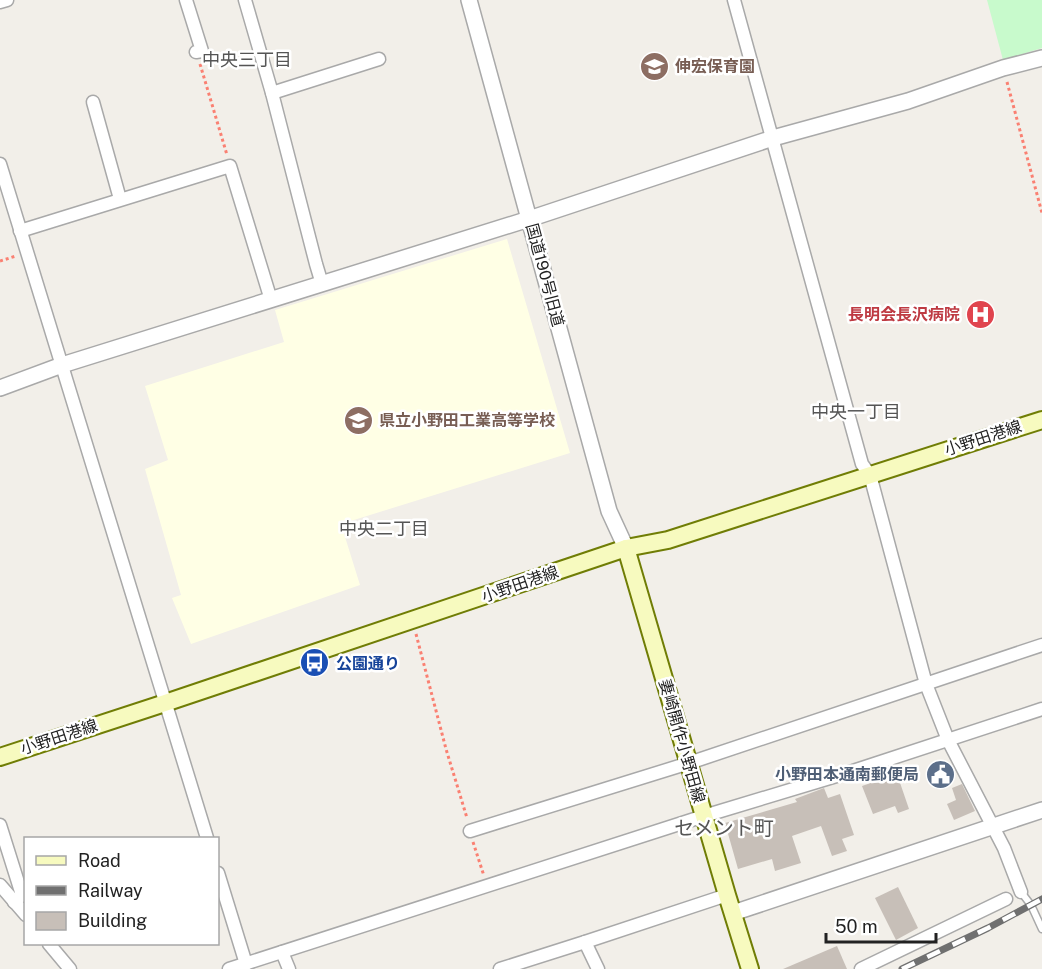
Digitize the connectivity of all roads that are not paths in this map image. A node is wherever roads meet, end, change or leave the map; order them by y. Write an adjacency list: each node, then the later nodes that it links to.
1 (7, 0): 6 (street)
2 (186, 0): 7 (street)
3 (245, 0): 10 (street)
4 (468, 0): 15 (street, 国道190号旧道)
5 (734, 0): 12 (street)
6 (0, 2)
7 (196, 52)
8 (1042, 58): 12 (street)
9 (379, 59): 10 (street)
10 (272, 93): 17 (street)
11 (93, 102): 14 (street)
12 (773, 138): 15 (street); 22 (street)
13 (0, 164): 16 (street)
14 (120, 199): 16 (street); 18 (street)
15 (529, 219): 17 (street); 23 (street, 国道190号旧道)
16 (20, 231): 19 (street)
17 (322, 284): 18 (street)
18 (271, 300): 19 (street)
19 (62, 365): 20 (street); 26 (street)
20 (0, 388)
21 (1042, 420): 22 (main road, 小野田港線)
22 (870, 475): 23 (main road, 小野田港線); 25 (street)
23 (626, 548): 26 (main road, 小野田港線); 30 (main road, 妻崎開作小野田線)
24 (1042, 645): 25 (street)
25 (926, 684): 28 (street); 30 (street)
26 (165, 703): 29 (main road, 小野田港線); 36 (street)
27 (1042, 709): 28 (street)
28 (948, 740): 32 (street); 34 (street)
29 (0, 757)
30 (689, 763): 32 (main road, 妻崎開作小野田線); 35 (street)
31 (1042, 810): 34 (street)
32 (704, 816): 40 (main road, 妻崎開作小野田線); 48 (street)
33 (0, 825): 42 (street)
34 (992, 827): 39 (street); 44 (street)
35 (470, 831)
36 (207, 837)
37 (219, 876): 49 (street)
38 (0, 885): 42 (street)
39 (1021, 892): 45 (lane)
40 (727, 895): 44 (main road, 妻崎開作小野田線); 46 (street)
41 (1006, 899): 56 (street)
42 (14, 902): 43 (street)
43 (24, 913)
44 (733, 913): 55 (main road, 妻崎開作小野田線)
45 (1042, 929)
46 (585, 942): 53 (street); 54 (street)
47 (50, 945): 50 (street)
48 (282, 952): 49 (street); 52 (street)
49 (246, 964): 51 (street)
50 (70, 969)
51 (229, 969)
52 (289, 969)
53 (500, 969)
54 (598, 969)
55 (750, 969)
56 (861, 969)

